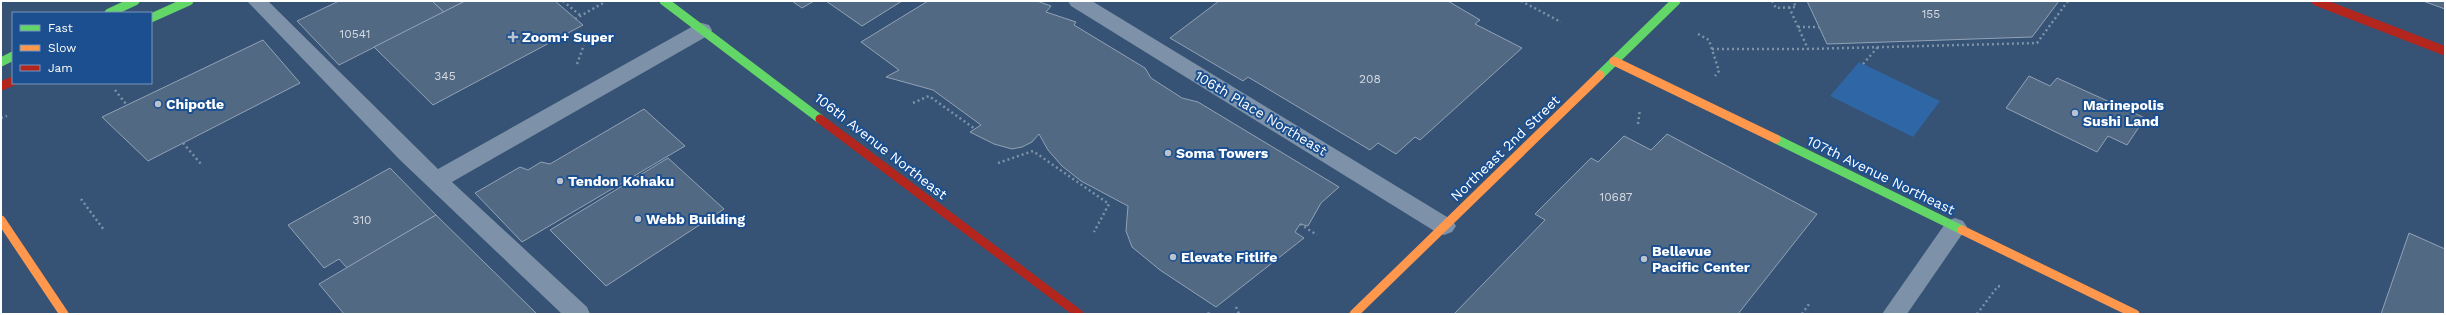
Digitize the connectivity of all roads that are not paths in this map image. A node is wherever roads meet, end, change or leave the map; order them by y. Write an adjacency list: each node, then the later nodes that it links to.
1 (135, 1): 8 (street)
2 (189, 1): 9 (street)
3 (257, 1): 17 (street)
4 (664, 1): 10 (street, 106th Avenue Northeast)
5 (1078, 1): 19 (street, 106th Place Northeast)
6 (1676, 1): 13 (street, Northeast 2nd Street)
7 (2316, 1): 11 (street)
8 (111, 12)
9 (152, 18)
10 (702, 30): 17 (street); 23 (street, 106th Avenue Northeast)
11 (2445, 51)
12 (12, 56): 14 (street)
13 (1614, 61): 19 (street, Northeast 2nd Street); 20 (street, 107th Avenue Northeast)
14 (1, 62)
15 (12, 81): 16 (street)
16 (1, 86)
17 (436, 181): 22 (street)
18 (1, 220): 21 (street)
19 (1444, 226): 24 (street, Northeast 2nd Street)
20 (1955, 227): 25 (street); 26 (street, 107th Avenue Northeast)
21 (64, 314)
22 (578, 314)
23 (1079, 314)
24 (1354, 314)
25 (1894, 314)
26 (2135, 314)

